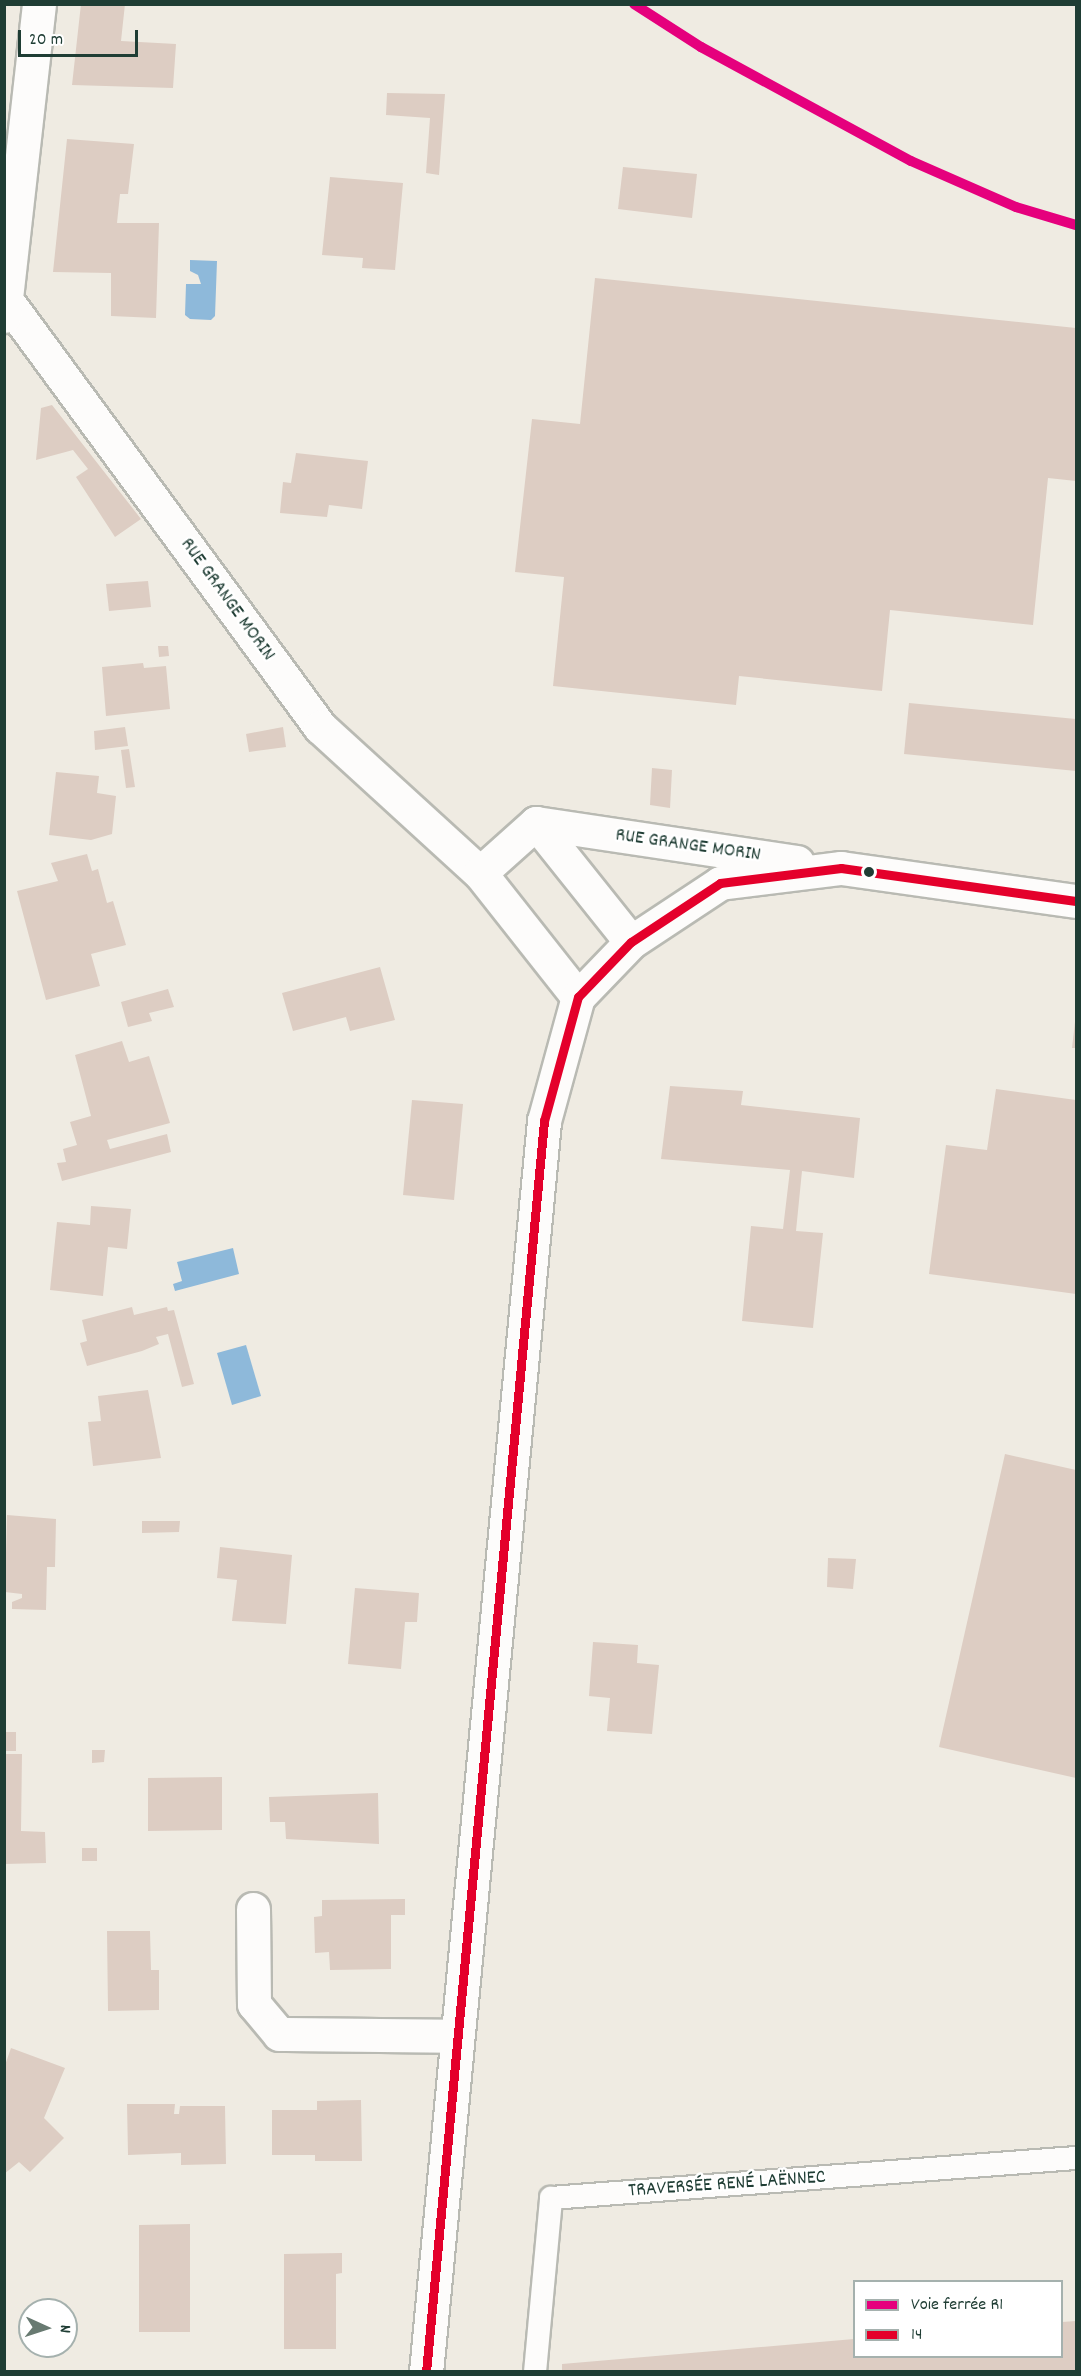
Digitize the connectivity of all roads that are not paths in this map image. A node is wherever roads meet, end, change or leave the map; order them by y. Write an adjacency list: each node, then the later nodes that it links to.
1 (39, 4): 2 (street)
2 (5, 303): 5 (street, RUE GRANGE MORIN)
3 (536, 823): 4 (street, RUE GRANGE MORIN); 5 (street); 7 (street)
4 (841, 868): 6 (street, RUE GRANGE MORIN); 7 (street, RUE GRANGE MORIN)
5 (480, 873): 8 (street, RUE GRANGE MORIN)
6 (1077, 901)
7 (631, 942): 8 (street, RUE GRANGE MORIN)
8 (578, 997): 10 (street)
9 (253, 1909): 10 (street)
10 (457, 2036): 12 (street)
11 (1077, 2158): 13 (lane, TRAVERSÉE RENÉ LAËNNEC)
12 (426, 2372)
13 (535, 2372)

